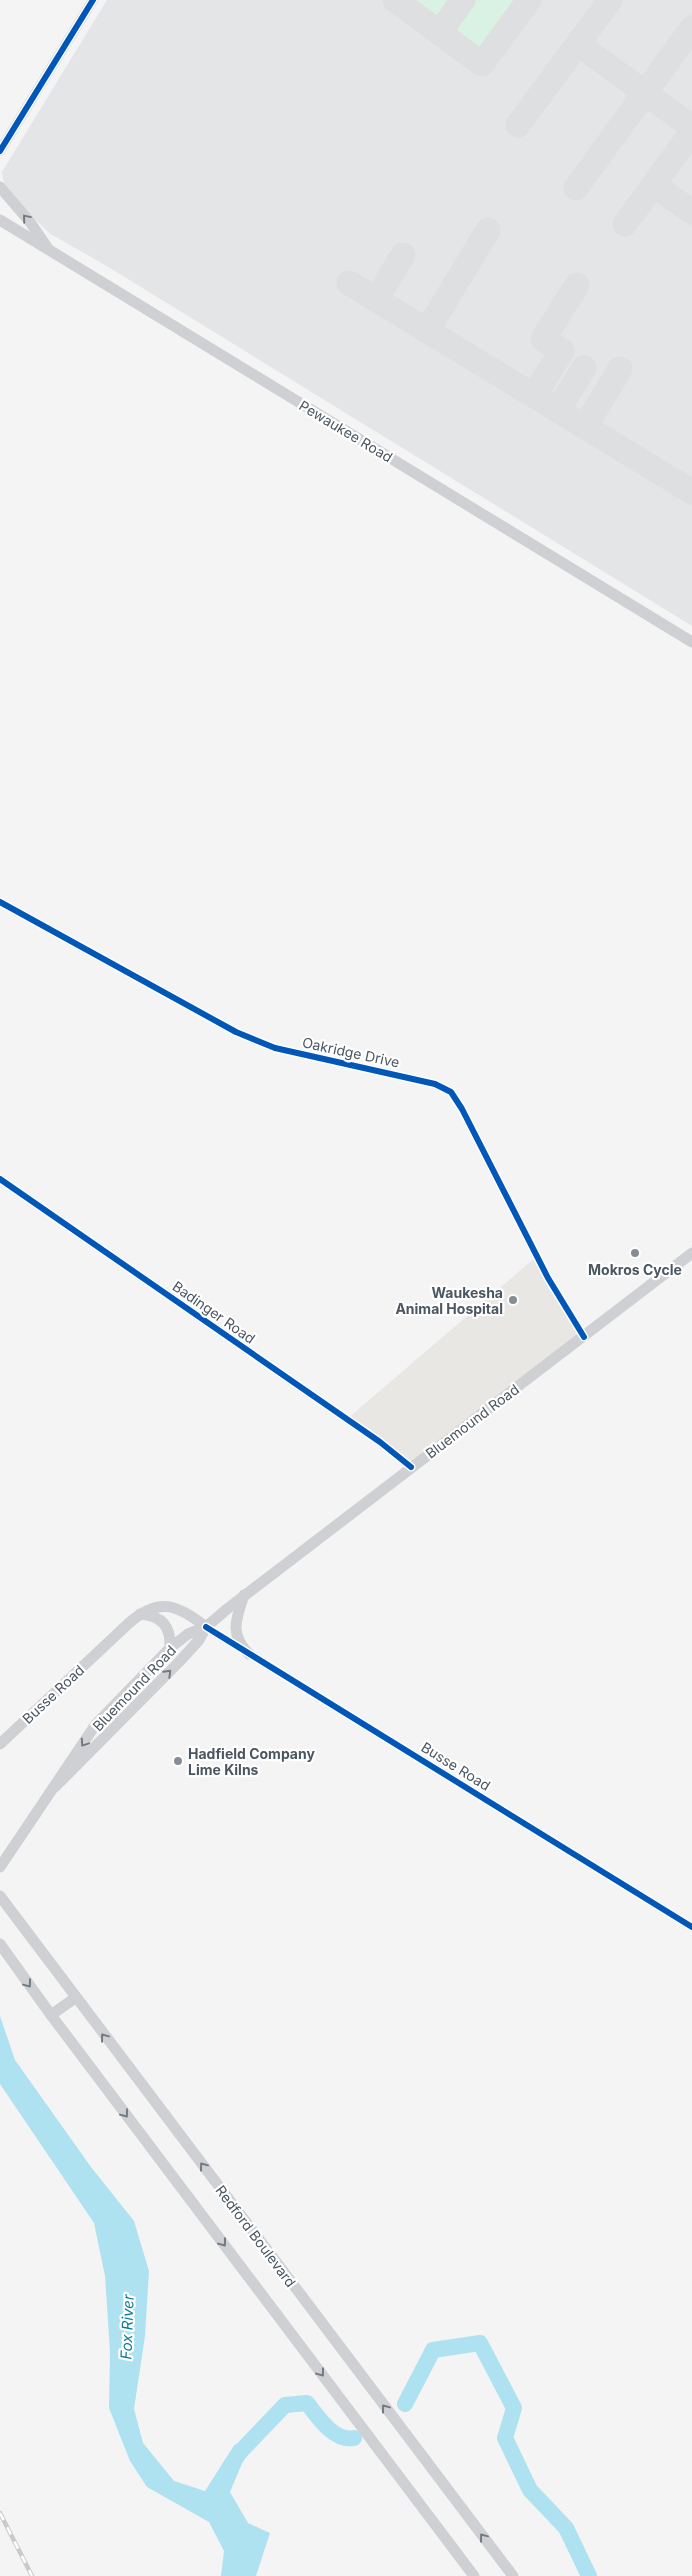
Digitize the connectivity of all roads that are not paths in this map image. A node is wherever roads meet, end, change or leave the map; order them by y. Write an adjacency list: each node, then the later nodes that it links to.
1 (93, 0): 2 (street)
2 (0, 151)
3 (0, 187): 5 (main road, one-way to 3)
4 (0, 220): 5 (main road, Pewaukee Road)
5 (50, 251): 6 (main road, Pewaukee Road)
6 (692, 642)
7 (0, 902): 10 (street, Oakridge Drive)
8 (0, 1180): 11 (street, Badinger Road)
9 (692, 1253): 10 (main road, Bluemound Road)
10 (584, 1337): 11 (main road, Bluemound Road)
11 (411, 1467): 12 (main road, Bluemound Road)
12 (244, 1595): 14 (main road, Bluemound Road); 16 (main road)
13 (140, 1614): 14 (main road, Busse Road); 15 (main road); 17 (main road, Busse Road)
14 (206, 1627): 15 (main road, Bluemound Road); 16 (street, Busse Road); 18 (main road, Bluemound Road, one-way to 14)
15 (170, 1648): 18 (main road, Bluemound Road, one-way to 18)
16 (249, 1654): 21 (street, Busse Road)
17 (0, 1744)
18 (55, 1787): 19 (main road, Bluemound Road)
19 (0, 1867)
20 (0, 1896): 23 (main road, Redford Boulevard)
21 (692, 1927)
22 (0, 1944): 24 (main road, one-way to 24)
23 (75, 1998): 24 (main road); 26 (main road, Redford Boulevard, one-way to 23)
24 (52, 2016): 25 (main road, one-way to 25)
25 (474, 2576)
26 (513, 2576)

